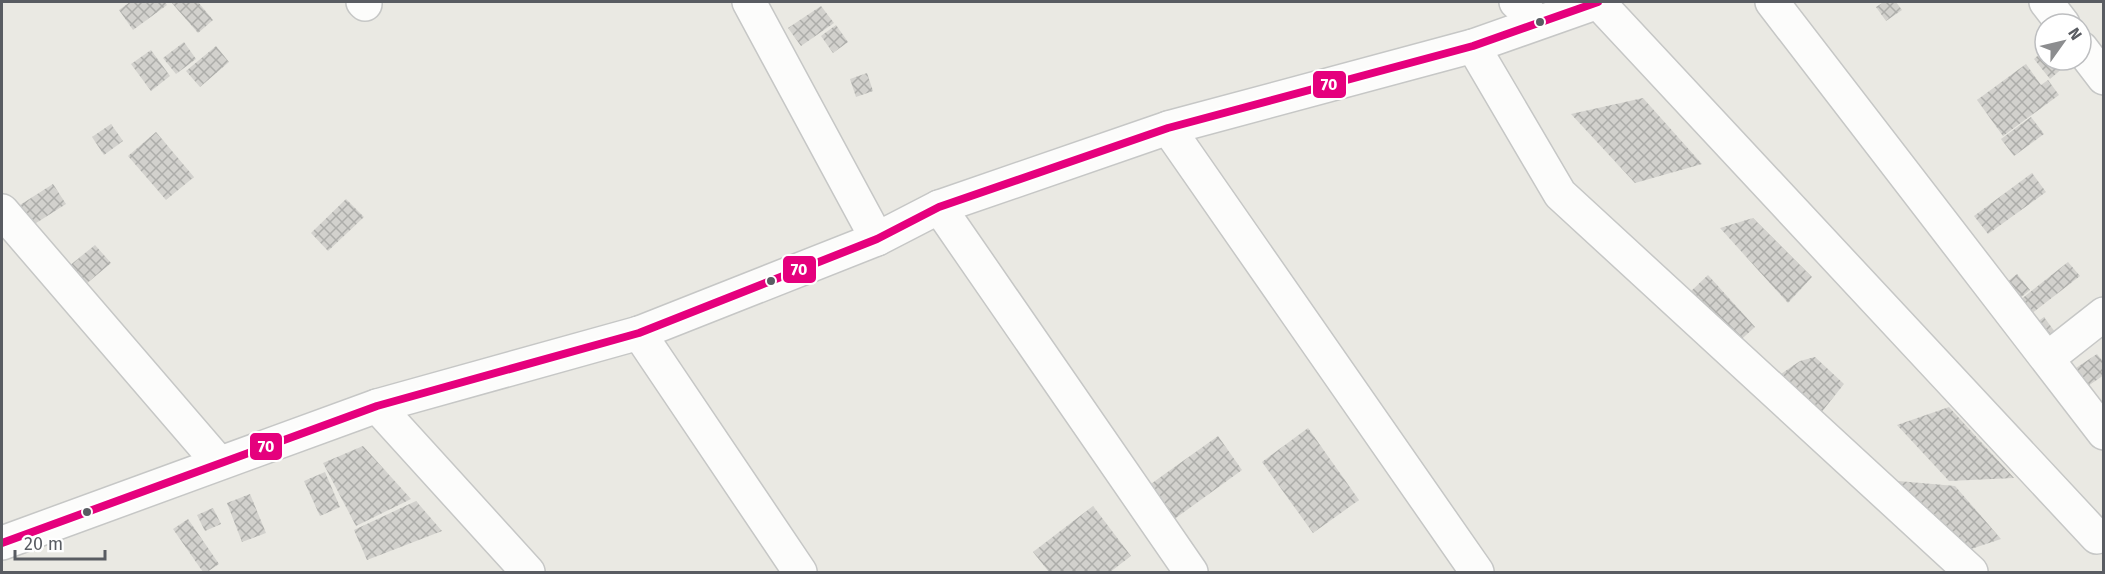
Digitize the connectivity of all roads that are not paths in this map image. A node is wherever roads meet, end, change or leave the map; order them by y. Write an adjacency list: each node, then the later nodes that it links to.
1 (749, 2): 11 (street)
2 (1598, 2): 4 (street); 18 (street)
3 (1772, 2): 14 (street)
4 (1527, 12): 5 (street)
5 (1473, 46): 8 (street); 24 (street)
6 (2093, 64): 7 (street)
7 (2103, 78)
8 (1168, 128): 9 (street); 23 (street)
9 (939, 207): 11 (street); 22 (street)
10 (2, 211): 17 (street)
11 (877, 239): 13 (street)
12 (2103, 314): 14 (street)
13 (639, 333): 15 (street); 21 (street)
14 (2048, 358): 16 (street)
15 (377, 406): 17 (street); 20 (street)
16 (2103, 433)
17 (219, 463): 19 (street)
18 (2097, 537)
19 (2, 543)
20 (528, 573)
21 (800, 573)
22 (1191, 573)
23 (1477, 573)
24 (1971, 573)

